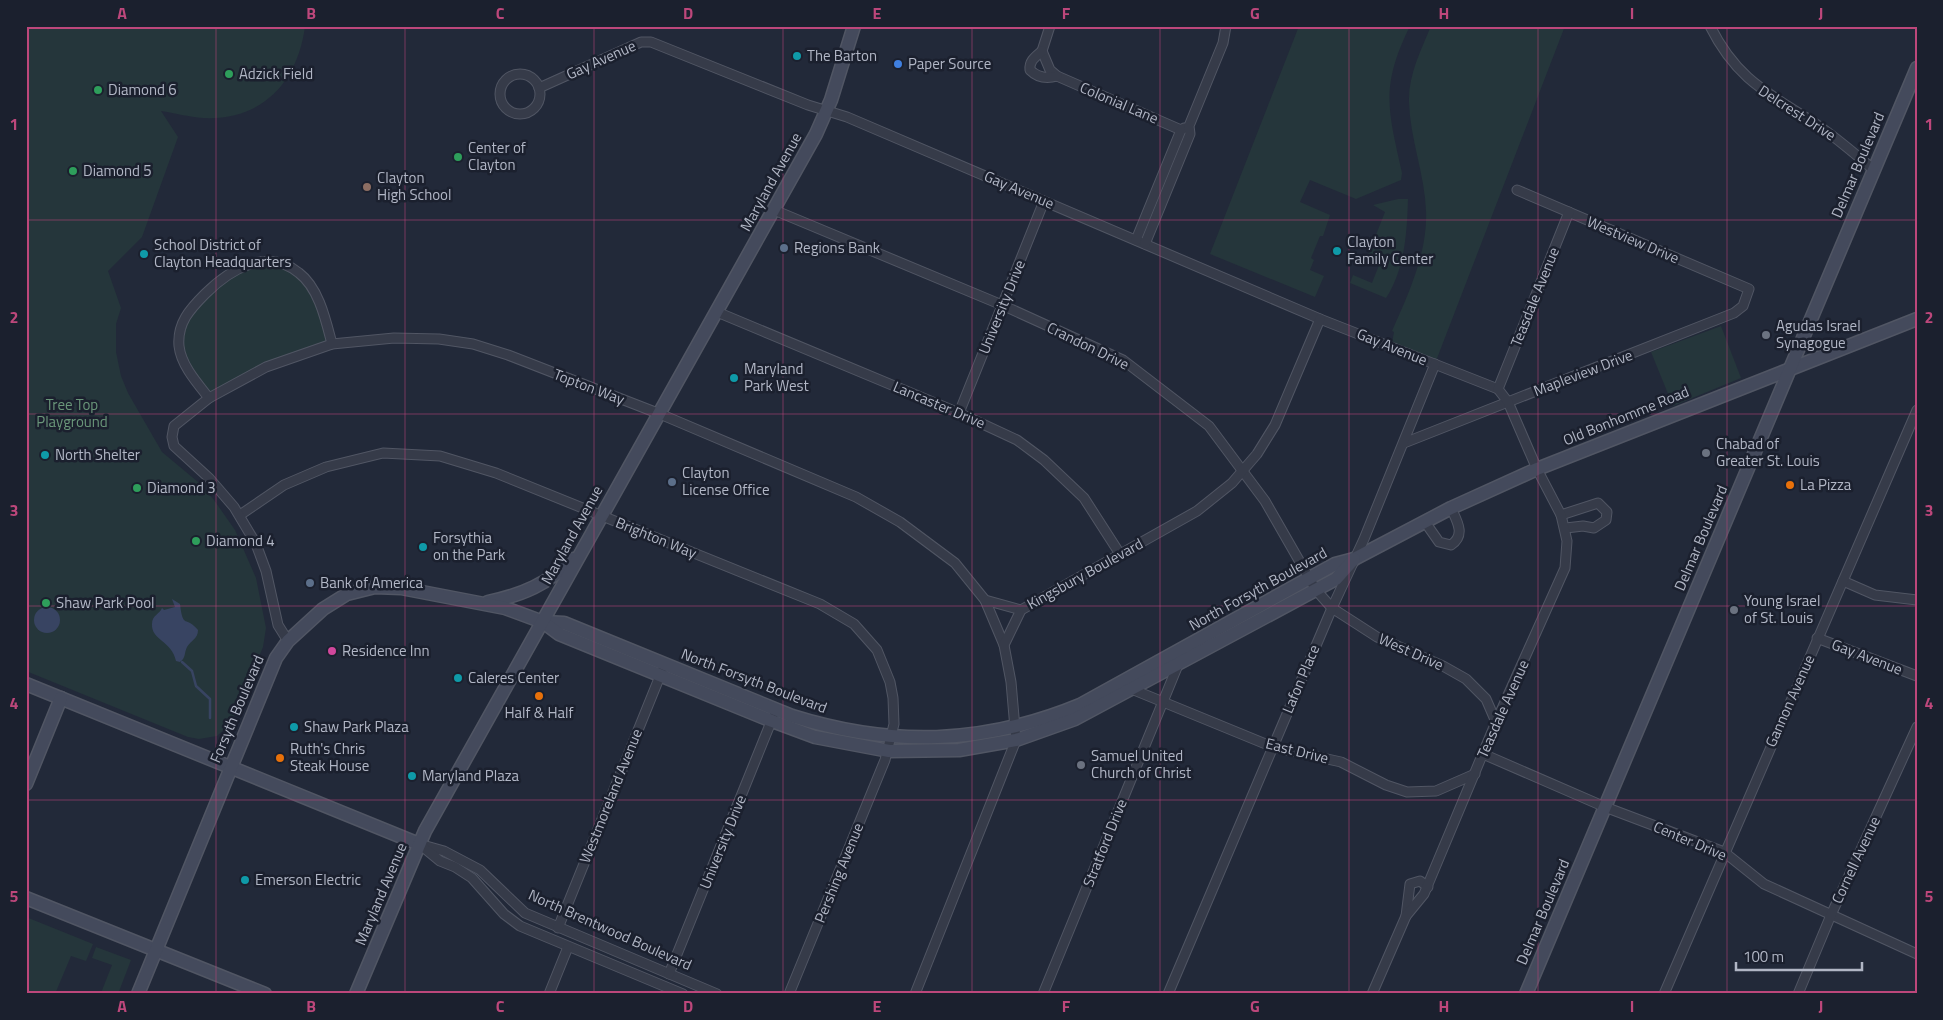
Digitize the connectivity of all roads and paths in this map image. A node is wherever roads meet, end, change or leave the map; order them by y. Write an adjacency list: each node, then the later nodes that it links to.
1 (854, 26): 9 (main road, Maryland Avenue)
2 (1050, 26): 5 (street, Colonial Lane)
3 (1226, 26): 10 (street)
4 (1710, 26): 13 (street, Delcrest Drive)
5 (1042, 51): 7 (street); 7 (street, Colonial Lane)
6 (1917, 68): 13 (main road, Delmar Boulevard)
7 (1057, 76): 10 (street, Colonial Lane)
8 (539, 88): 8 (street); 9 (street, Gay Avenue)
9 (829, 105): 15 (street, Gay Avenue); 16 (main road, Maryland Avenue)
10 (1185, 128): 11 (street); 12 (street)
11 (1173, 149): 12 (street); 18 (street)
12 (1182, 152): 19 (street)
13 (1874, 170): 27 (main road, Delmar Boulevard)
14 (1517, 190): 17 (street, Westview Drive)
15 (1044, 201): 18 (street, Gay Avenue); 21 (street, University Drive)
16 (774, 210): 21 (street, Crandon Drive); 22 (main road, Maryland Avenue)
17 (1569, 212): 20 (street, Westview Drive); 28 (street, Teasdale Avenue)
18 (1136, 240): 19 (street, Gay Avenue)
19 (1145, 244): 23 (street, Gay Avenue)
20 (1748, 289): 30 (street, Mapleview Drive)
21 (1002, 305): 32 (street, University Drive); 36 (street, Crandon Drive)
22 (717, 312): 32 (street, Lancaster Drive); 33 (main road, Maryland Avenue)
23 (1320, 319): 26 (street, Gay Avenue); 36 (street, Kingsbury Boulevard)
24 (1917, 319): 27 (main road, Old Bonhomme Road)
25 (332, 344): 29 (street, Topton Way); 29 (street); 33 (street, Topton Way)
26 (1435, 364): 28 (street, Gay Avenue); 34 (street, Lafon Place)
27 (1790, 369): 35 (main road, Old Bonhomme Road); 78 (main road, Delmar Boulevard)
28 (1498, 389): 30 (street, Teasdale Avenue)
29 (209, 398): 39 (street, Topton Way)
30 (1508, 402): 34 (street, Mapleview Drive); 35 (street, Teasdale Avenue)
31 (1917, 410): 47 (street, Gannon Avenue)
32 (959, 413): 44 (street, Lancaster Drive)
33 (660, 414): 40 (main road, Maryland Avenue); 49 (street, Topton Way)
34 (1404, 443): 45 (street, Lafon Place)
35 (1537, 468): 37 (main road, Old Bonhomme Road); 38 (street, Teasdale Avenue)
36 (1243, 471): 44 (street, Kingsbury Boulevard); 46 (street, Crandon Drive)
37 (1451, 508): 41 (main road, Old Bonhomme Road); 41 (street)
38 (1561, 514): 42 (street, Teasdale Avenue); 42 (street)
39 (240, 515): 40 (street, Brighton Way); 56 (street)
40 (602, 516): 43 (main road, Maryland Avenue); 70 (street, Brighton Way)
41 (1425, 522): 45 (main road, Old Bonhomme Road)
42 (1566, 528): 67 (street, Teasdale Avenue)
43 (585, 546): 51 (main road); 54 (main road, Maryland Avenue)
44 (1120, 554): 53 (street, Kingsbury Boulevard)
45 (1354, 559): 46 (main road, North Forsyth Boulevard); 48 (main road, North Forsyth Boulevard); 52 (street, Lafon Place)
46 (1309, 578): 48 (street, Crandon Drive); 62 (main road, North Forsyth Boulevard)
47 (1843, 581): 50 (street); 55 (street, Gannon Avenue)
48 (1316, 590): 52 (street, West Drive); 58 (main road, North Forsyth Boulevard)
49 (985, 600): 53 (street); 57 (street, Topton Way)
50 (1917, 600)
51 (478, 604): 54 (main road, Forsyth Boulevard); 56 (main road, Forsyth Boulevard)
52 (1332, 608): 67 (street, West Drive); 72 (street, Lafon Place)
53 (1021, 610): 57 (street, Kingsbury Boulevard)
54 (543, 622): 59 (main road, North Forsyth Boulevard); 79 (main road, Maryland Avenue)
55 (1818, 638): 60 (street, Gay Avenue); 80 (street, Gannon Avenue)
56 (288, 641): 75 (main road, Forsyth Boulevard)
57 (1004, 645): 68 (street)
58 (1178, 665): 63 (main road, North Forsyth Boulevard); 65 (street, Stratford Drive)
59 (662, 670): 66 (main road, North Forsyth Boulevard); 85 (street, Westmoreland Avenue)
60 (1917, 676)
61 (26, 684): 64 (main road, North Brentwood Boulevard)
62 (1120, 684): 63 (street, East Drive); 68 (main road, North Forsyth Boulevard)
63 (1134, 690): 65 (street, East Drive); 71 (main road, North Forsyth Boulevard)
64 (60, 698): 75 (main road, North Brentwood Boulevard); 77 (main road)
65 (1163, 702): 72 (street, East Drive); 98 (street, Stratford Drive)
66 (774, 716): 70 (main road, North Forsyth Boulevard); 73 (main road, North Forsyth Boulevard); 89 (street, University Drive)
67 (1496, 722): 74 (street, Teasdale Avenue)
68 (1015, 727): 70 (main road, North Forsyth Boulevard); 71 (street)
69 (1917, 727): 83 (street, Cornell Avenue)
70 (892, 737): 73 (street, Brighton Way)
71 (1016, 740): 73 (main road, North Forsyth Boulevard); 97 (street)
72 (1273, 746): 76 (street, East Drive); 99 (street, Lafon Place)
73 (889, 751): 96 (street, Pershing Avenue)
74 (1483, 754): 76 (street, Teasdale Avenue); 78 (street, Center Drive)
75 (229, 767): 79 (main road, North Brentwood Boulevard); 87 (main road, Forsyth Boulevard)
76 (1475, 774): 81 (street, Teasdale Avenue)
77 (26, 784)
78 (1605, 807): 80 (street, Center Drive); 101 (main road, Delmar Boulevard)
79 (419, 844): 85 (street, North Brentwood Boulevard); 86 (street, North Brentwood Boulevard); 92 (main road, Maryland Avenue)
80 (1724, 852): 83 (street, Center Drive); 102 (street, Gannon Avenue)
81 (1428, 886): 84 (street, Teasdale Avenue); 84 (street, Teasdale Avenue)
82 (26, 898): 87 (main road)
83 (1831, 915): 88 (street, Center Drive); 103 (street, Cornell Avenue)
84 (1406, 916): 100 (street, Teasdale Avenue)
85 (558, 928): 89 (street, North Brentwood Boulevard)
86 (568, 947): 93 (street); 94 (street, North Brentwood Boulevard)
87 (156, 949): 90 (main road, Forsyth Boulevard); 91 (main road)
88 (1917, 954)
89 (669, 974): 95 (street, North Brentwood Boulevard)
90 (138, 994)
91 (265, 994)
92 (356, 994)
93 (549, 994)
94 (683, 994)
95 (717, 994)
96 (789, 994)
97 (914, 994)
98 (1043, 994)
99 (1168, 994)
100 (1372, 994)
101 (1526, 994)
102 (1664, 994)
103 (1798, 994)

